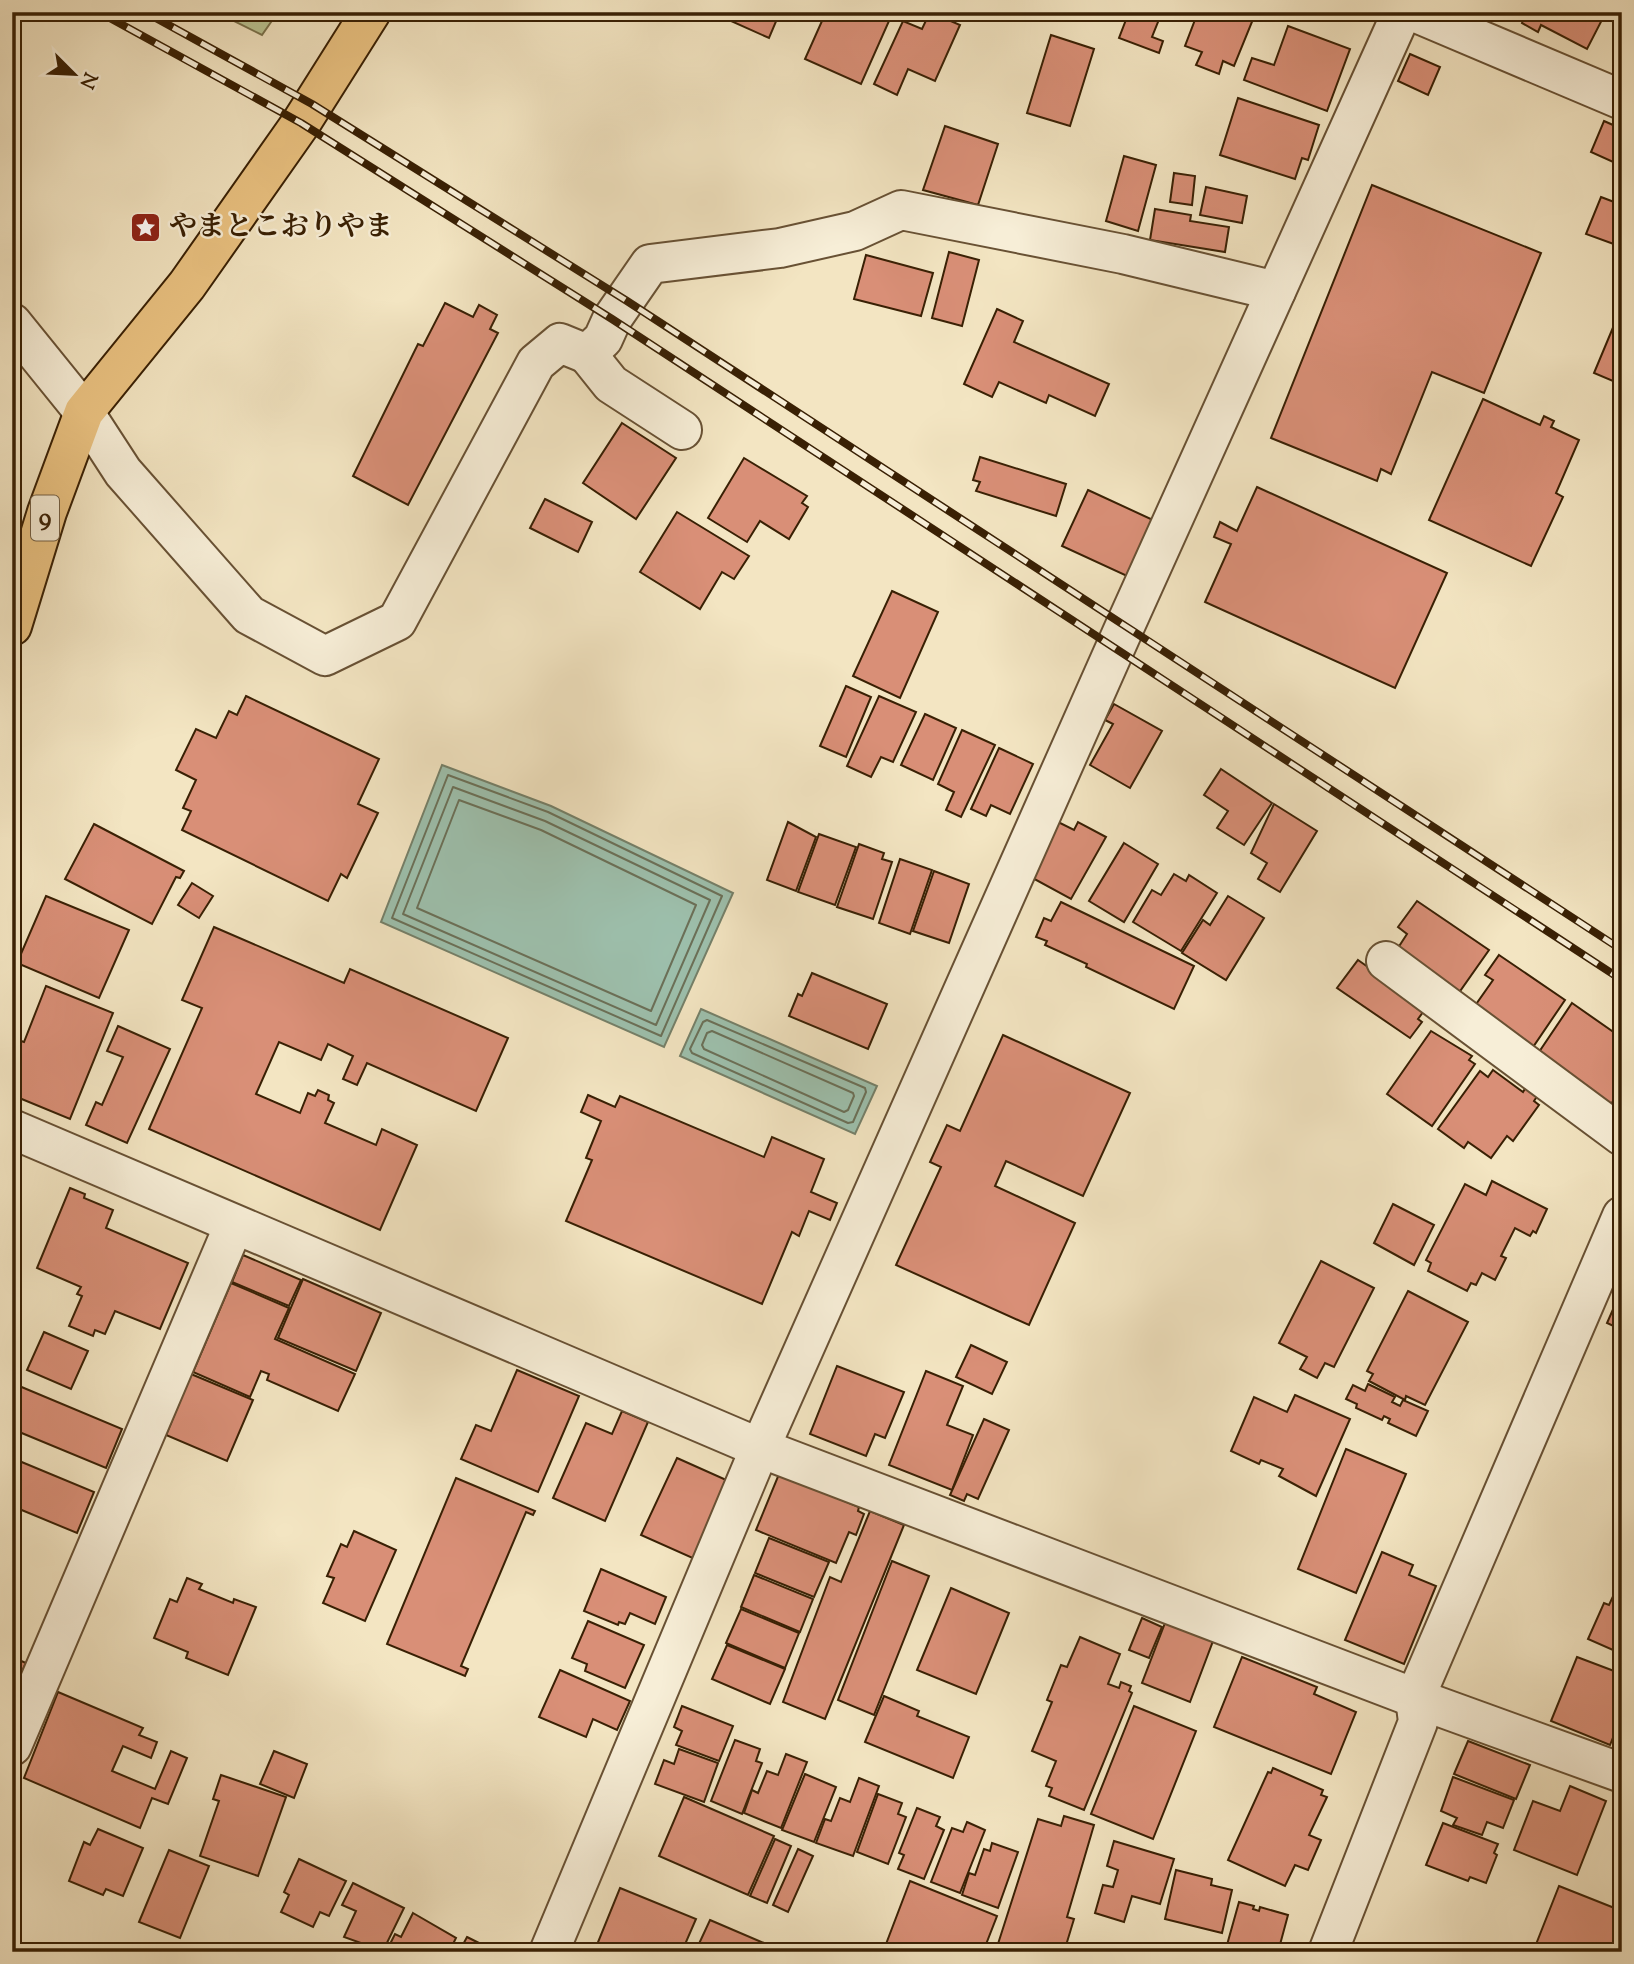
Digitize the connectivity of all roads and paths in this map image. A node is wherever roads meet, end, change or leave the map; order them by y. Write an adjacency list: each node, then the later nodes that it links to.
1 (371, 12): 8 (main road, 9)
2 (1402, 12): 5 (street)
3 (1414, 12): 4 (street)
4 (1622, 100)
5 (1276, 291): 7 (street); 16 (street)
6 (12, 323): 8 (street)
7 (587, 354): 8 (street); 9 (street)
8 (84, 412): 10 (main road, 9)
9 (682, 430)
10 (12, 626)
11 (1386, 961): 13 (street)
12 (12, 1129): 15 (street)
13 (1622, 1136)
14 (1622, 1216): 17 (street)
15 (233, 1225): 16 (street); 18 (street)
16 (760, 1448): 17 (street); 20 (street)
17 (1415, 1698): 19 (street); 21 (street)
18 (12, 1746)
19 (1622, 1773)
20 (549, 1952)
21 (1328, 1952)

